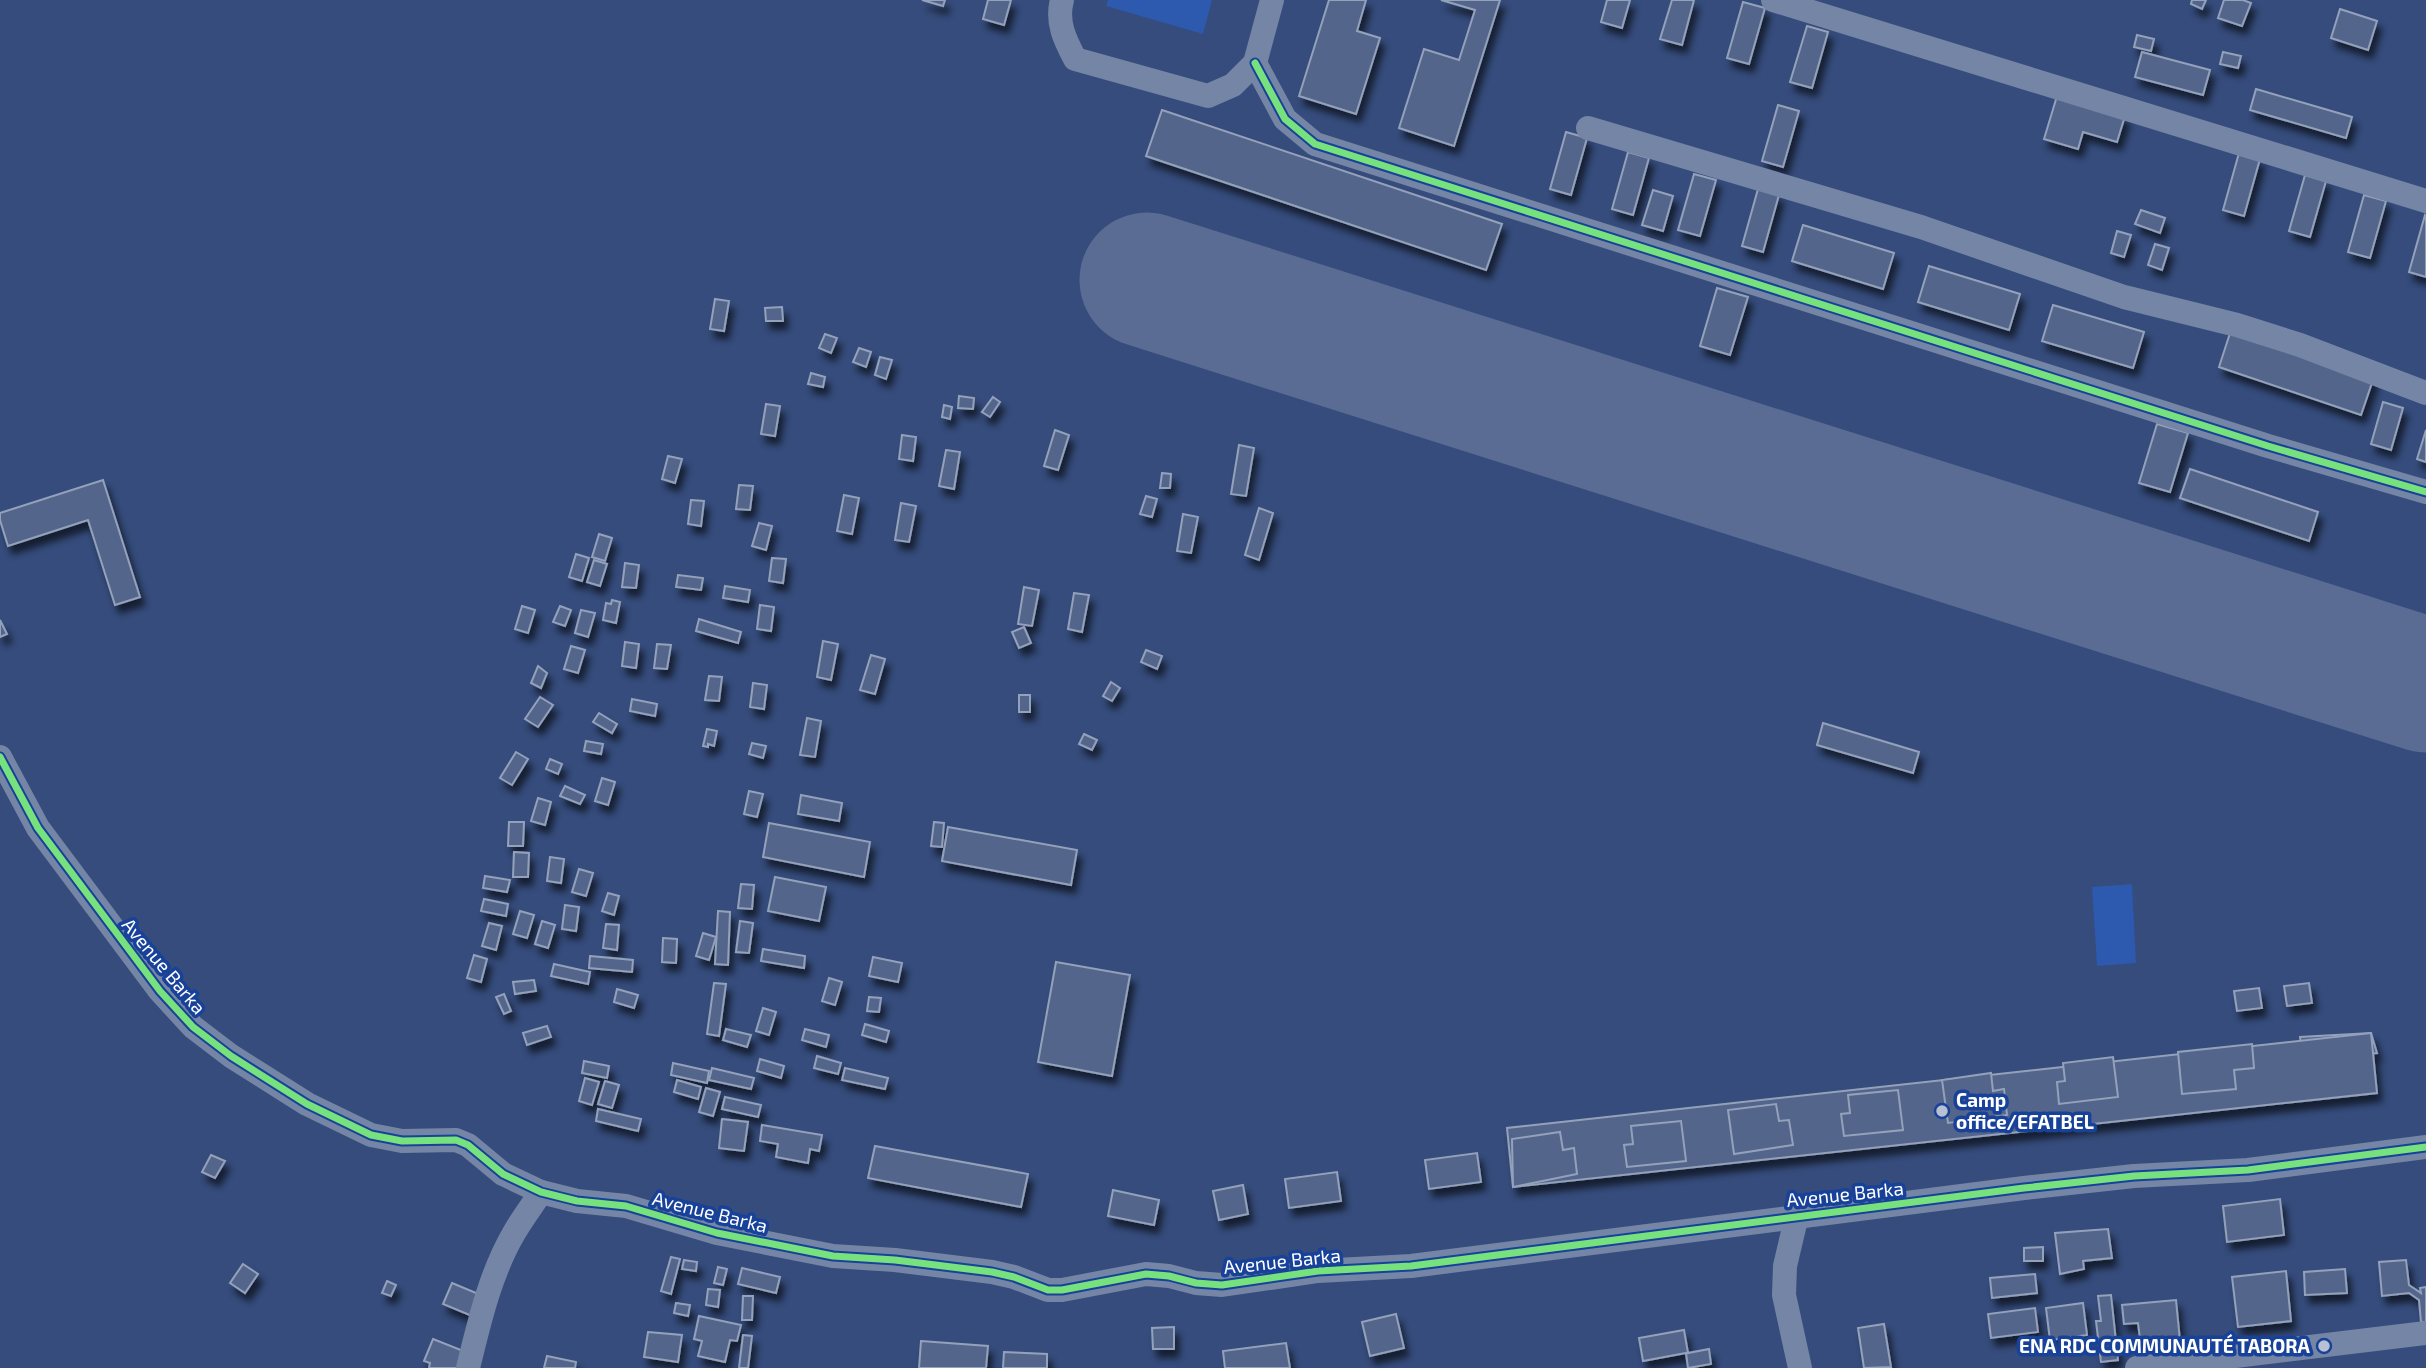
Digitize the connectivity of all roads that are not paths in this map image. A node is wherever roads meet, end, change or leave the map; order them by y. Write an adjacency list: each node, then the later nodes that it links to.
1 (1062, 0): 4 (street)
2 (1272, 0): 4 (street)
3 (1773, 0): 6 (street)
4 (1255, 63): 8 (street)
5 (1588, 128): 7 (street)
6 (2426, 201)
7 (2426, 393)
8 (2426, 492)
9 (0, 757): 11 (street, Avenue Barka)
10 (2426, 1147): 12 (street, Avenue Barka)
11 (541, 1192): 12 (street, Avenue Barka); 15 (street)
12 (1797, 1215): 16 (street)
13 (2426, 1333): 14 (street)
14 (2218, 1363): 17 (street)
15 (468, 1368)
16 (1800, 1368)
17 (2137, 1368)

